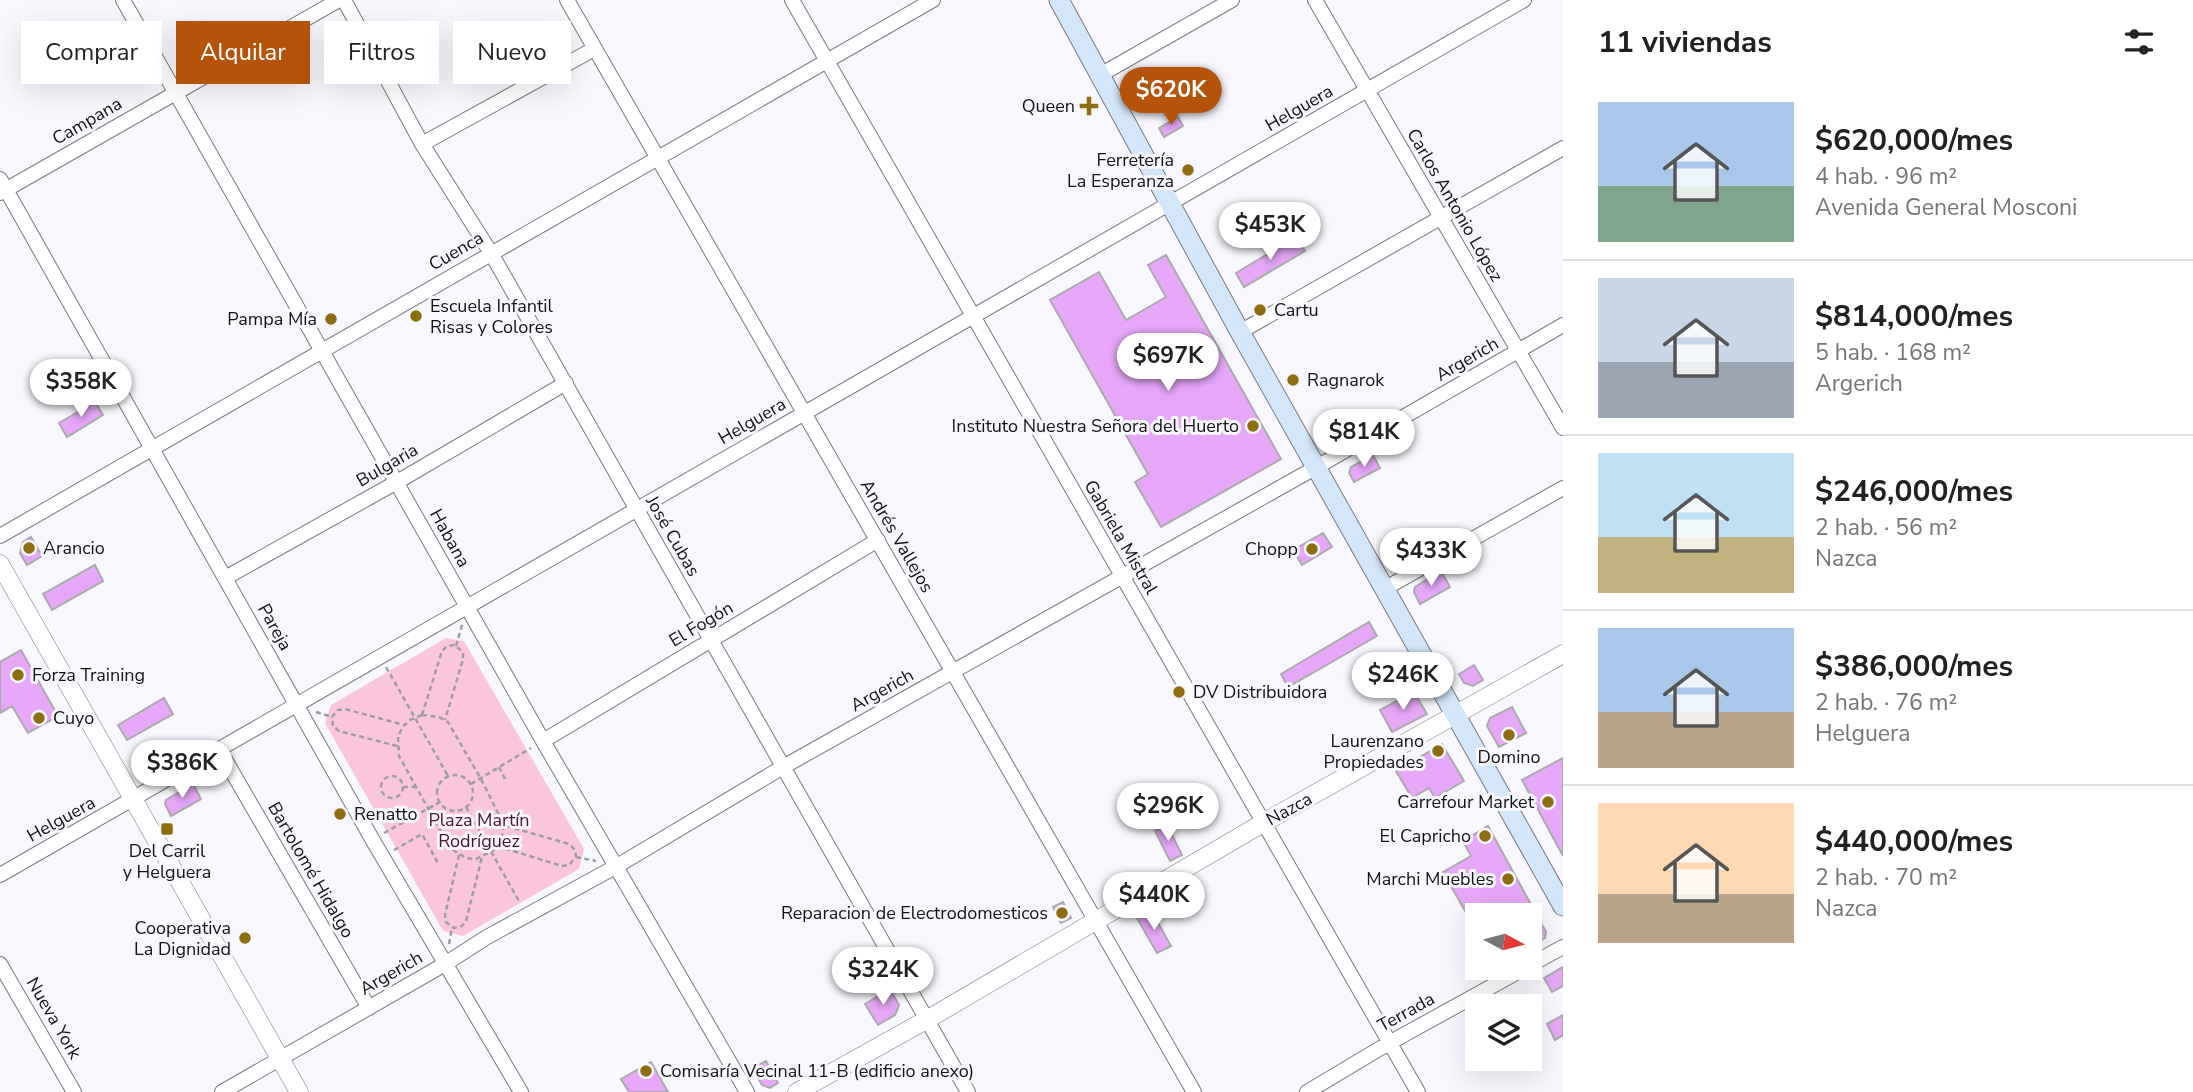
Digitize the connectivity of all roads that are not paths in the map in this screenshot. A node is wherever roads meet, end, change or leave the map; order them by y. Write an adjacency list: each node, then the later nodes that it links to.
1 (123, 0): 14 (street, Habana)
2 (339, 0): 14 (street, Campana)
3 (344, 0): 16 (street, José Cubas)
4 (567, 0): 11 (street, Andrés Vallejos)
5 (792, 0): 12 (street, Gabriela Mistral)
6 (933, 0): 12 (street, Cuenca)
7 (1059, 0): 13 (main road)
8 (1232, 0): 13 (street)
9 (1315, 0): 15 (street, Carlos Antonio López)
10 (1524, 0): 15 (street, Helguera)
11 (594, 48): 16 (street); 18 (street, Andrés Vallejos)
12 (826, 61): 18 (street, Cuenca); 23 (street, Gabriela Mistral)
13 (1100, 75): 20 (main road)
14 (176, 91): 19 (street, Campana); 26 (street, Habana)
15 (1367, 91): 20 (street, Helguera); 21 (street, Carlos Antonio López)
16 (422, 144): 22 (street, José Cubas)
17 (1563, 148): 21 (street)
18 (657, 156): 22 (street, Cuenca); 29 (street, Andrés Vallejos)
19 (2, 187): 31 (street, Pareja)
20 (1170, 205): 23 (street, Helguera); 25 (main road)
21 (1441, 218): 25 (street); 27 (street, Carlos Antonio López)
22 (491, 253): 26 (street, Cuenca); 28 (street, José Cubas)
23 (974, 317): 29 (street, Helguera); 39 (street, Gabriela Mistral)
24 (1563, 325): 27 (street, Argerich)
25 (1240, 332): 32 (main road)
26 (322, 350): 31 (street, Cuenca); 33 (street, Habana)
27 (1518, 352): 30 (street, Carlos Antonio López); 32 (street, Argerich)
28 (566, 383): 33 (street, Bulgaria); 35 (street, José Cubas)
29 (803, 413): 35 (street, Helguera); 37 (street, Andrés Vallejos)
30 (1563, 428)
31 (153, 448): 36 (street, Cuenca); 40 (street, Pareja)
32 (1315, 468): 39 (street, Argerich); 41 (main road)
33 (397, 482): 40 (street, Bulgaria); 42 (street, Habana)
34 (1563, 488): 41 (street)
35 (636, 511): 42 (street, Helguera); 43 (street, José Cubas)
36 (0, 536)
37 (878, 540): 43 (street, El Fogón); 45 (street, Andrés Vallejos)
38 (0, 564): 51 (street)
39 (1122, 577): 45 (street, Argerich); 52 (street, Gabriela Mistral)
40 (225, 578): 46 (street, Pareja)
41 (1384, 589): 47 (main road)
42 (468, 607): 46 (street, Helguera); 48 (street, Habana)
43 (710, 642): 48 (street, El Fogón); 50 (street, José Cubas)
44 (1563, 654): 47 (street, Nazca)
45 (953, 673): 50 (street, Argerich); 56 (street, Andrés Vallejos)
46 (297, 706): 49 (street, Helguera); 60 (street, Pareja)
47 (1455, 716): 52 (street, Nazca); 55 (main road)
48 (543, 741): 53 (street, Habana)
49 (220, 751): 51 (street, Helguera); 62 (street, Bartolomé Hidalgo)
50 (783, 767): 53 (street, Argerich); 63 (street, José Cubas)
51 (134, 800): 54 (street, Helguera); 65 (street)
52 (1264, 823): 56 (street, Nazca); 64 (street, Gabriela Mistral)
53 (617, 866): 60 (street, Argerich); 70 (street, Habana)
54 (0, 875)
55 (1563, 906)
56 (1097, 921): 63 (street, Nazca); 73 (street, Andrés Vallejos)
57 (1563, 947): 58 (street)
58 (1542, 958)
59 (0, 964): 66 (street, Nueva York)
60 (444, 964): 62 (street, Argerich); 69 (street, Pareja)
61 (1503, 980): 64 (street, Terrada)
62 (369, 1008): 65 (street, Argerich)
63 (928, 1019): 71 (street, Nazca); 72 (street, José Cubas)
64 (1389, 1043): 74 (street, Terrada); 75 (street, Gabriela Mistral)
65 (279, 1058): 67 (street, Argerich); 68 (street)
66 (74, 1092)
67 (222, 1092)
68 (299, 1092)
69 (521, 1092)
70 (747, 1092)
71 (797, 1092)
72 (968, 1092)
73 (1194, 1092)
74 (1307, 1092)
75 (1418, 1092)

